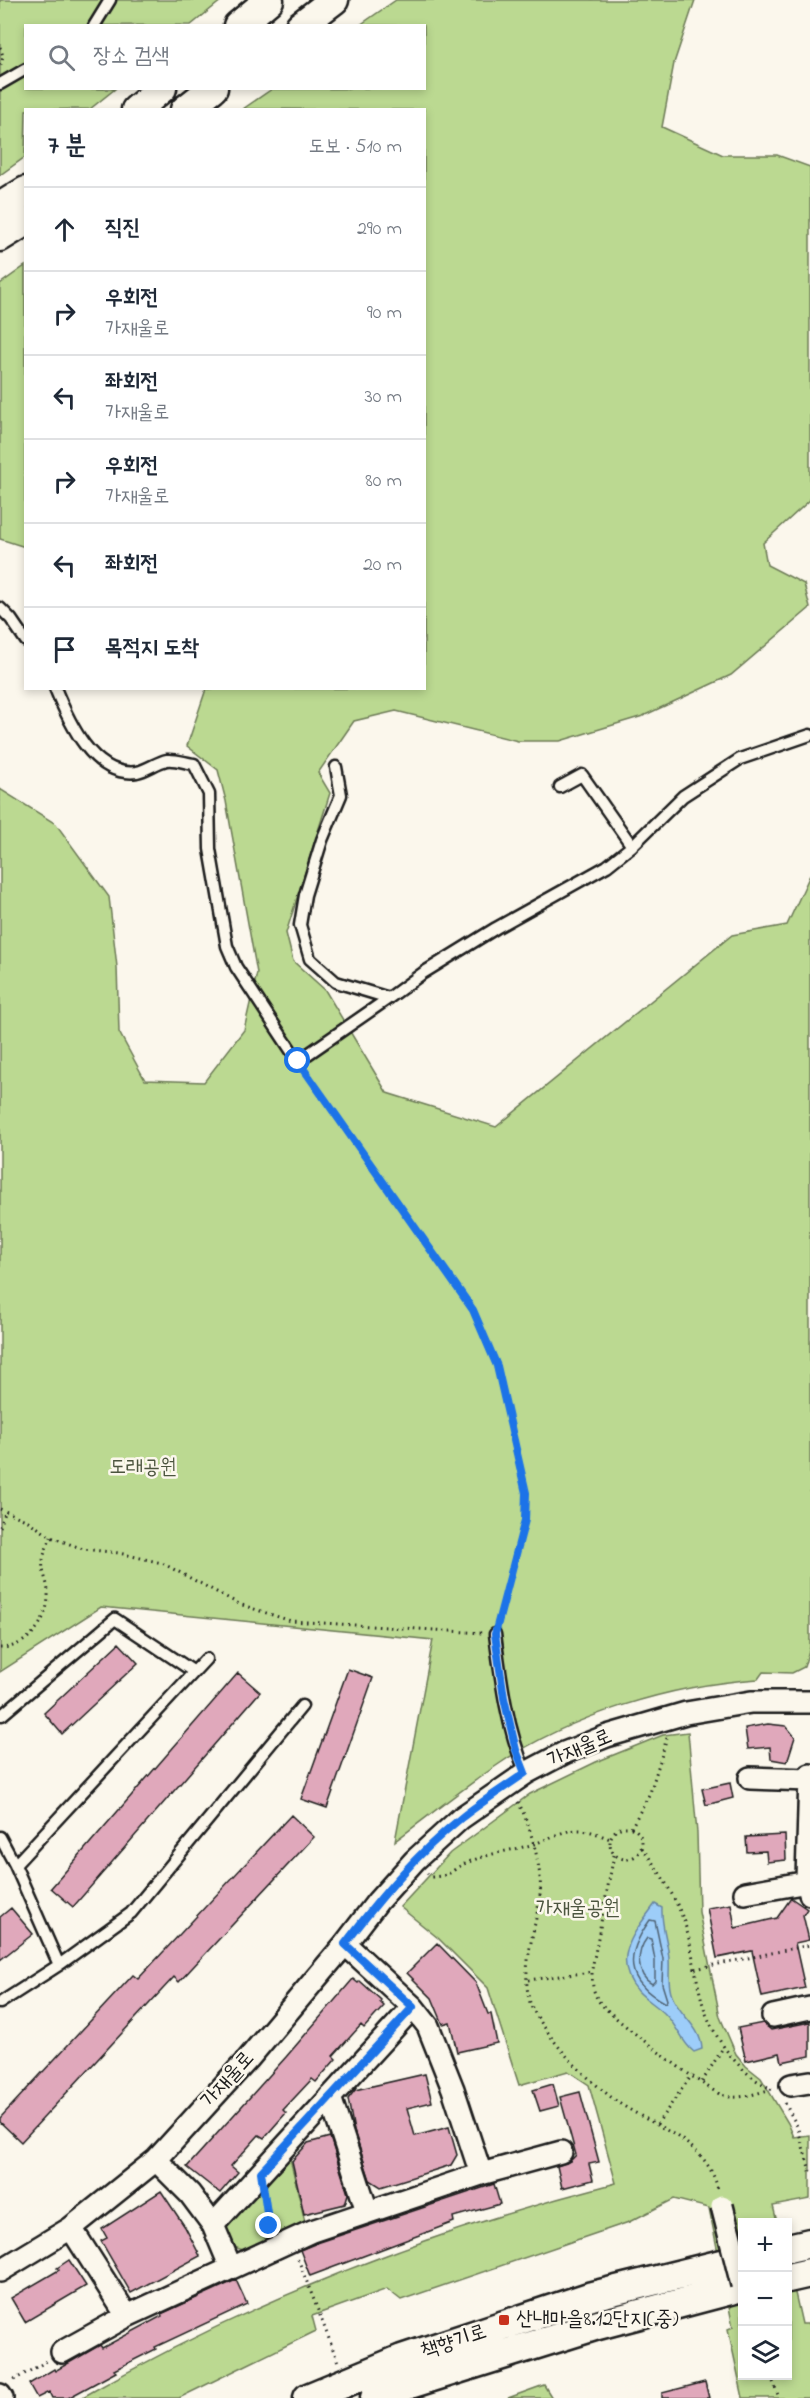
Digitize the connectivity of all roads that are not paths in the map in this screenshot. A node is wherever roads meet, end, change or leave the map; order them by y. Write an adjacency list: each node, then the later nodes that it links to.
1 (110, 0): 4 (lane)
2 (269, 0): 5 (main road)
3 (334, 0): 6 (main road)
4 (95, 24)
5 (240, 24)
6 (303, 24)
7 (24, 70): 8 (lane)
8 (0, 84)
9 (160, 90): 11 (main road)
10 (210, 90): 12 (main road)
11 (138, 108)
12 (188, 108)
13 (24, 192): 14 (main road)
14 (0, 207)
15 (24, 222): 16 (main road)
16 (0, 237)
17 (0, 608): 18 (lane)
18 (24, 638)
19 (56, 690): 24 (lane)
20 (810, 735): 23 (lane)
21 (336, 767): 24 (lane)
22 (560, 787): 23 (lane)
23 (633, 846): 24 (lane)
24 (389, 998)
25 (495, 1634): 33 (lane)
26 (206, 1659): 27 (lane)
27 (194, 1672): 30 (lane); 35 (lane)
28 (810, 1702): 33 (street, 가재울로)
29 (302, 1706): 39 (lane)
30 (0, 1715)
31 (750, 1778): 32 (street)
32 (810, 1778): 36 (street)
33 (517, 1779): 38 (street, 가재울로)
34 (0, 1837): 35 (lane)
35 (15, 1864): 39 (lane)
36 (809, 1888): 37 (street)
37 (745, 1893)
38 (345, 1944): 41 (street); 46 (street, 가재울로)
39 (58, 1965): 40 (lane)
40 (0, 2003)
41 (413, 2007): 44 (street); 47 (street)
42 (810, 2008): 43 (street)
43 (773, 2016)
44 (330, 2097): 49 (street); 50 (street)
45 (561, 2152): 47 (street)
46 (156, 2160): 50 (street); 51 (street, 가재울로)
47 (481, 2174): 49 (street)
48 (722, 2206): 57 (street, bridge)
49 (367, 2211): 55 (street)
50 (213, 2225): 55 (street)
51 (71, 2228): 56 (street, 가재울로); 61 (street)
52 (810, 2243): 53 (main road)
53 (792, 2247)
54 (738, 2260): 63 (main road, 책향기로)
55 (231, 2268): 61 (street)
56 (0, 2271)
57 (738, 2272)
58 (810, 2273): 59 (main road)
59 (792, 2277)
60 (738, 2287): 64 (main road, 책향기로)
61 (127, 2316): 62 (street)
62 (62, 2352)
63 (308, 2398)
64 (375, 2398)

